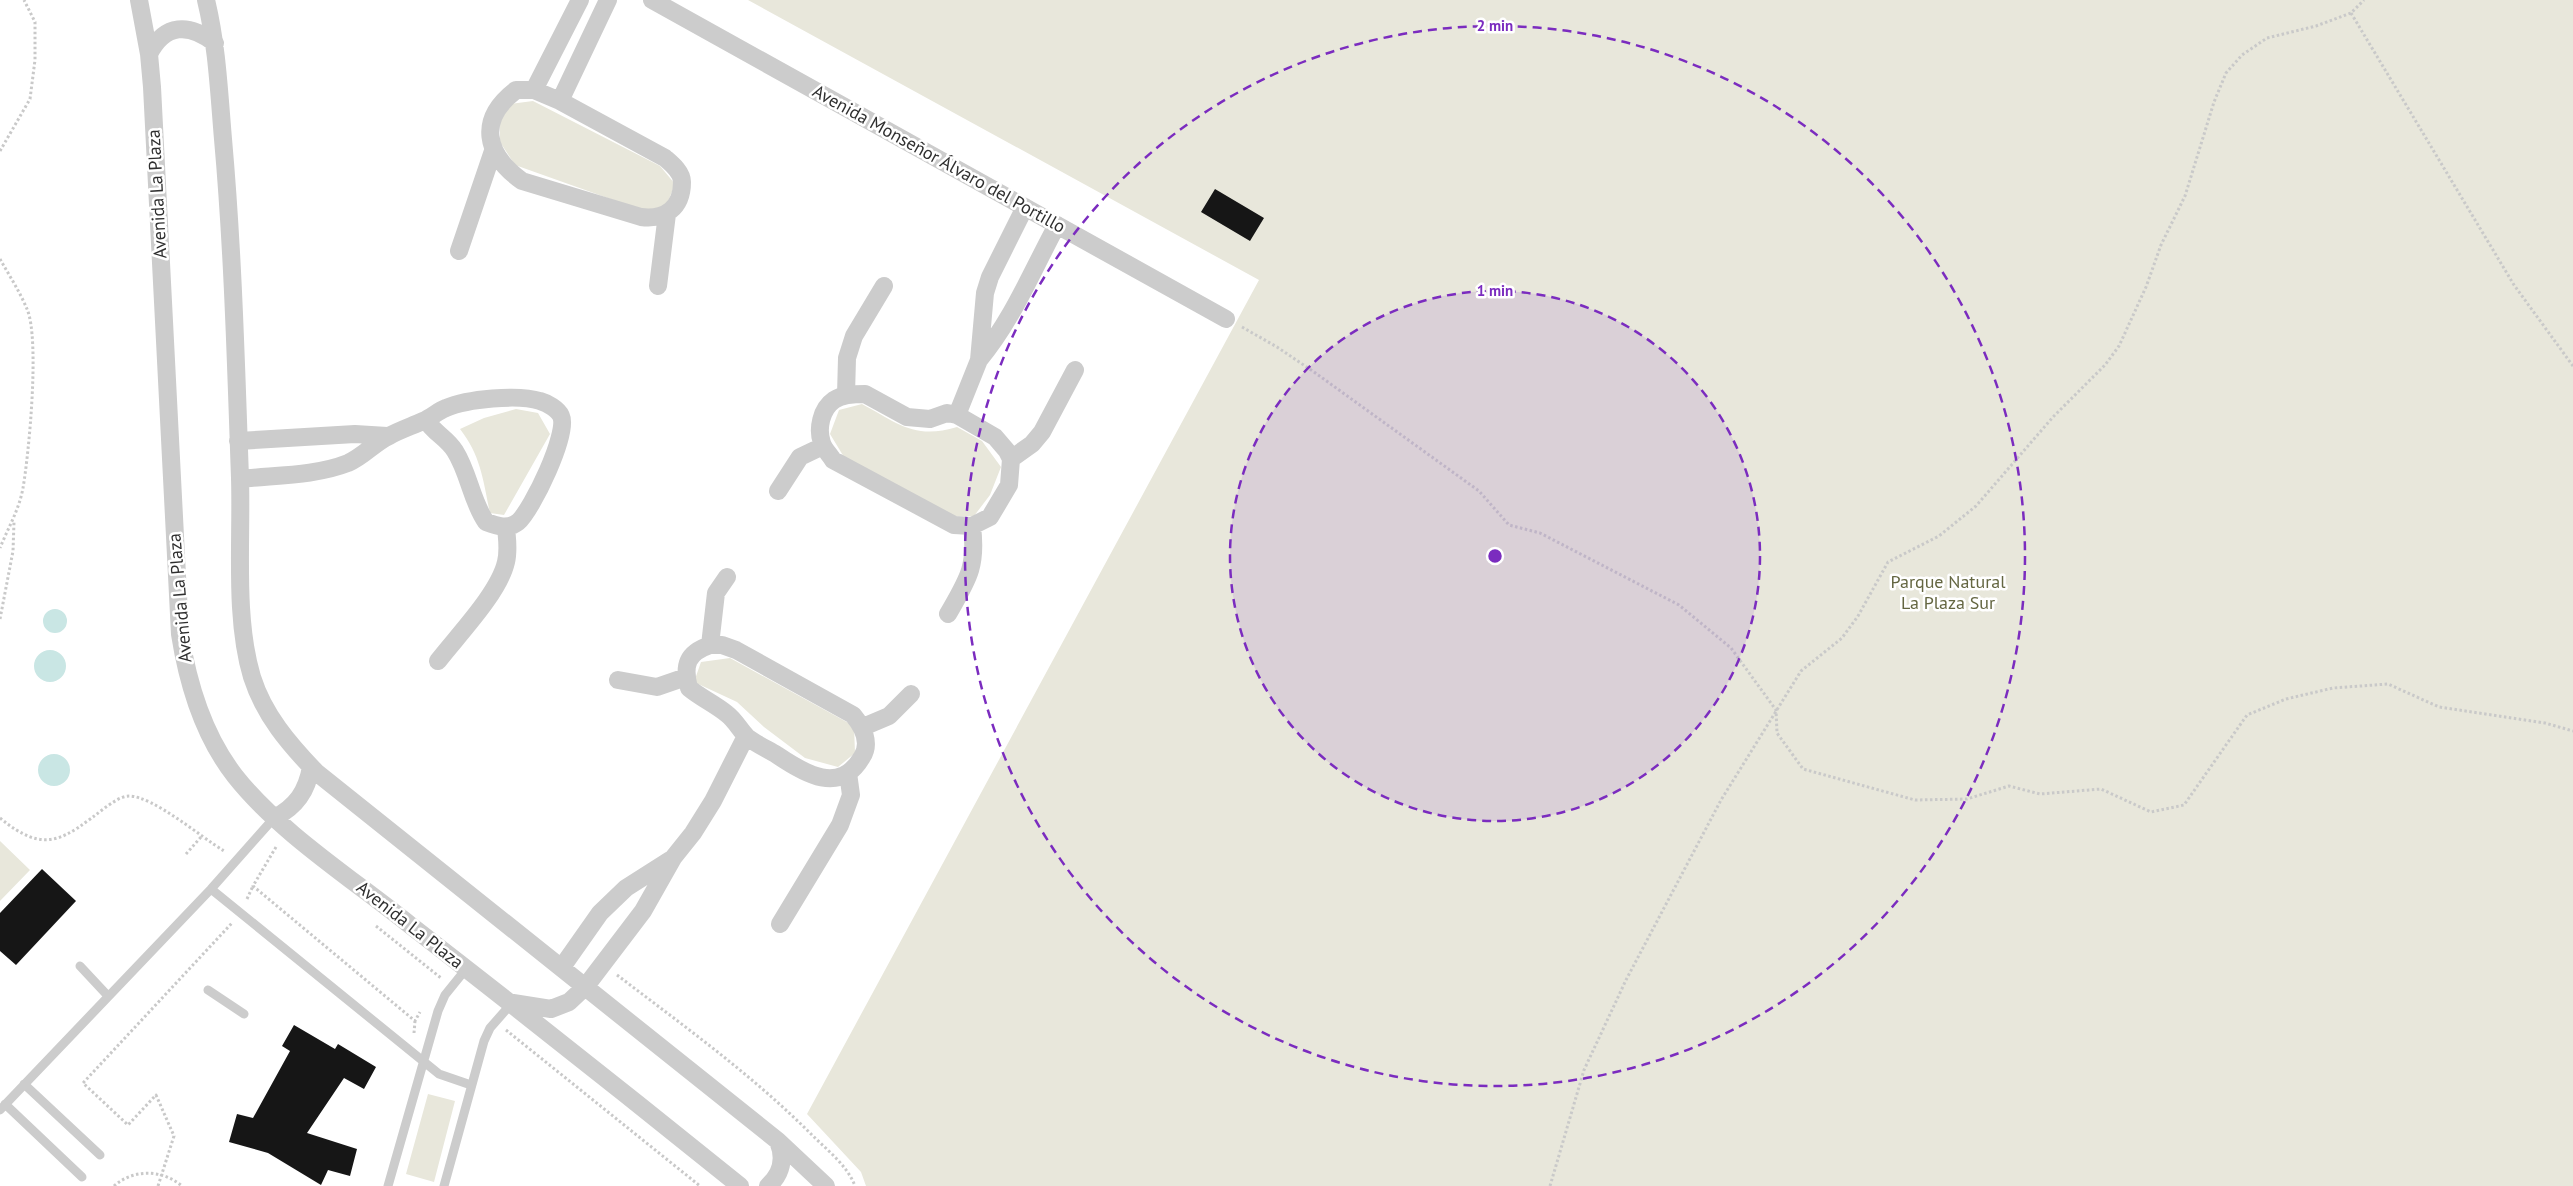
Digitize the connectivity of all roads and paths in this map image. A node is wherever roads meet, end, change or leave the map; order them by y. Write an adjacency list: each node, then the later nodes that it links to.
1 (24, 0): 13 (path)
2 (139, 0): 10 (street, Avenida La Plaza)
3 (206, 0): 9 (street)
4 (580, 0): 11 (street)
5 (608, 0): 12 (street)
6 (652, 0): 15 (street, Avenida Monseñor Álvaro del Portillo)
7 (2364, 0): 8 (path)
8 (2351, 12): 24 (path); 47 (path)
9 (215, 43): 10 (street); 30 (street)
10 (149, 54): 54 (street, Avenida La Plaza)
11 (534, 90): 12 (street); 14 (street)
12 (560, 101): 16 (street)
13 (0, 151)
14 (493, 151): 16 (street); 18 (street)
15 (1025, 207): 17 (street, Avenida Monseñor Álvaro del Portillo); 23 (street)
16 (667, 214): 20 (street)
17 (1057, 225): 22 (street, Avenida Monseñor Álvaro del Portillo); 23 (street)
18 (459, 251)
19 (0, 259): 35 (path)
20 (658, 286)
21 (884, 286): 26 (street)
22 (1226, 319): 47 (path)
23 (978, 360): 27 (street)
24 (2573, 366)
25 (1075, 370): 32 (street)
26 (846, 395): 27 (street); 31 (street)
27 (957, 415): 32 (street)
28 (426, 420): 29 (street); 37 (street); 37 (street)
29 (387, 436): 30 (street); 33 (street)
30 (238, 441): 33 (street)
31 (823, 446): 34 (street); 36 (street)
32 (1011, 458): 36 (street)
33 (240, 479): 51 (street)
34 (778, 491)
35 (14, 519): 38 (path); 41 (path)
36 (972, 526): 40 (street)
37 (506, 527): 43 (street)
38 (0, 548)
39 (727, 577): 42 (street)
40 (948, 614)
41 (0, 619)
42 (710, 645): 44 (street); 48 (street)
43 (438, 661)
44 (686, 677): 45 (street); 50 (street)
45 (618, 680)
46 (911, 694): 48 (street)
47 (1776, 710): 49 (path); 95 (path)
48 (863, 727): 52 (street)
49 (2573, 731)
50 (746, 736): 52 (street); 58 (street)
51 (311, 767): 54 (street); 66 (street)
52 (848, 773): 63 (street)
53 (0, 818): 55 (path)
54 (274, 818): 59 (lane); 67 (street, Avenida La Plaza)
55 (201, 837): 57 (path); 59 (path)
56 (276, 847): 60 (path)
57 (186, 854)
58 (673, 858): 64 (street); 66 (street)
59 (237, 859): 61 (lane)
60 (253, 886): 62 (path); 74 (path)
61 (211, 889): 62 (lane); 72 (lane)
62 (241, 913): 77 (lane); 83 (path)
63 (780, 924)
64 (603, 964): 70 (street); 94 (path)
65 (80, 966): 72 (lane)
66 (562, 967): 70 (street)
67 (466, 969): 73 (street, Avenida La Plaza); 77 (lane)
68 (442, 979): 69 (path)
69 (438, 986)
70 (586, 986): 73 (street); 81 (street)
71 (208, 990): 75 (lane)
72 (108, 996): 78 (lane)
73 (512, 1003): 76 (lane); 91 (street, Avenida La Plaza)
74 (424, 1007)
75 (244, 1014)
76 (496, 1022): 79 (lane); 90 (path)
77 (423, 1061): 79 (lane); 88 (lane)
78 (24, 1084): 80 (lane); 82 (lane)
79 (471, 1085): 89 (lane)
80 (3, 1107): 84 (lane)
81 (778, 1141): 92 (street); 93 (street)
82 (100, 1154)
83 (161, 1174): 85 (path); 86 (path); 87 (path)
84 (82, 1177)
85 (114, 1186)
86 (158, 1186)
87 (182, 1186)
88 (388, 1186)
89 (444, 1186)
90 (700, 1186)
91 (740, 1186)
92 (768, 1186)
93 (826, 1186)
94 (855, 1186)
95 (1550, 1186)

